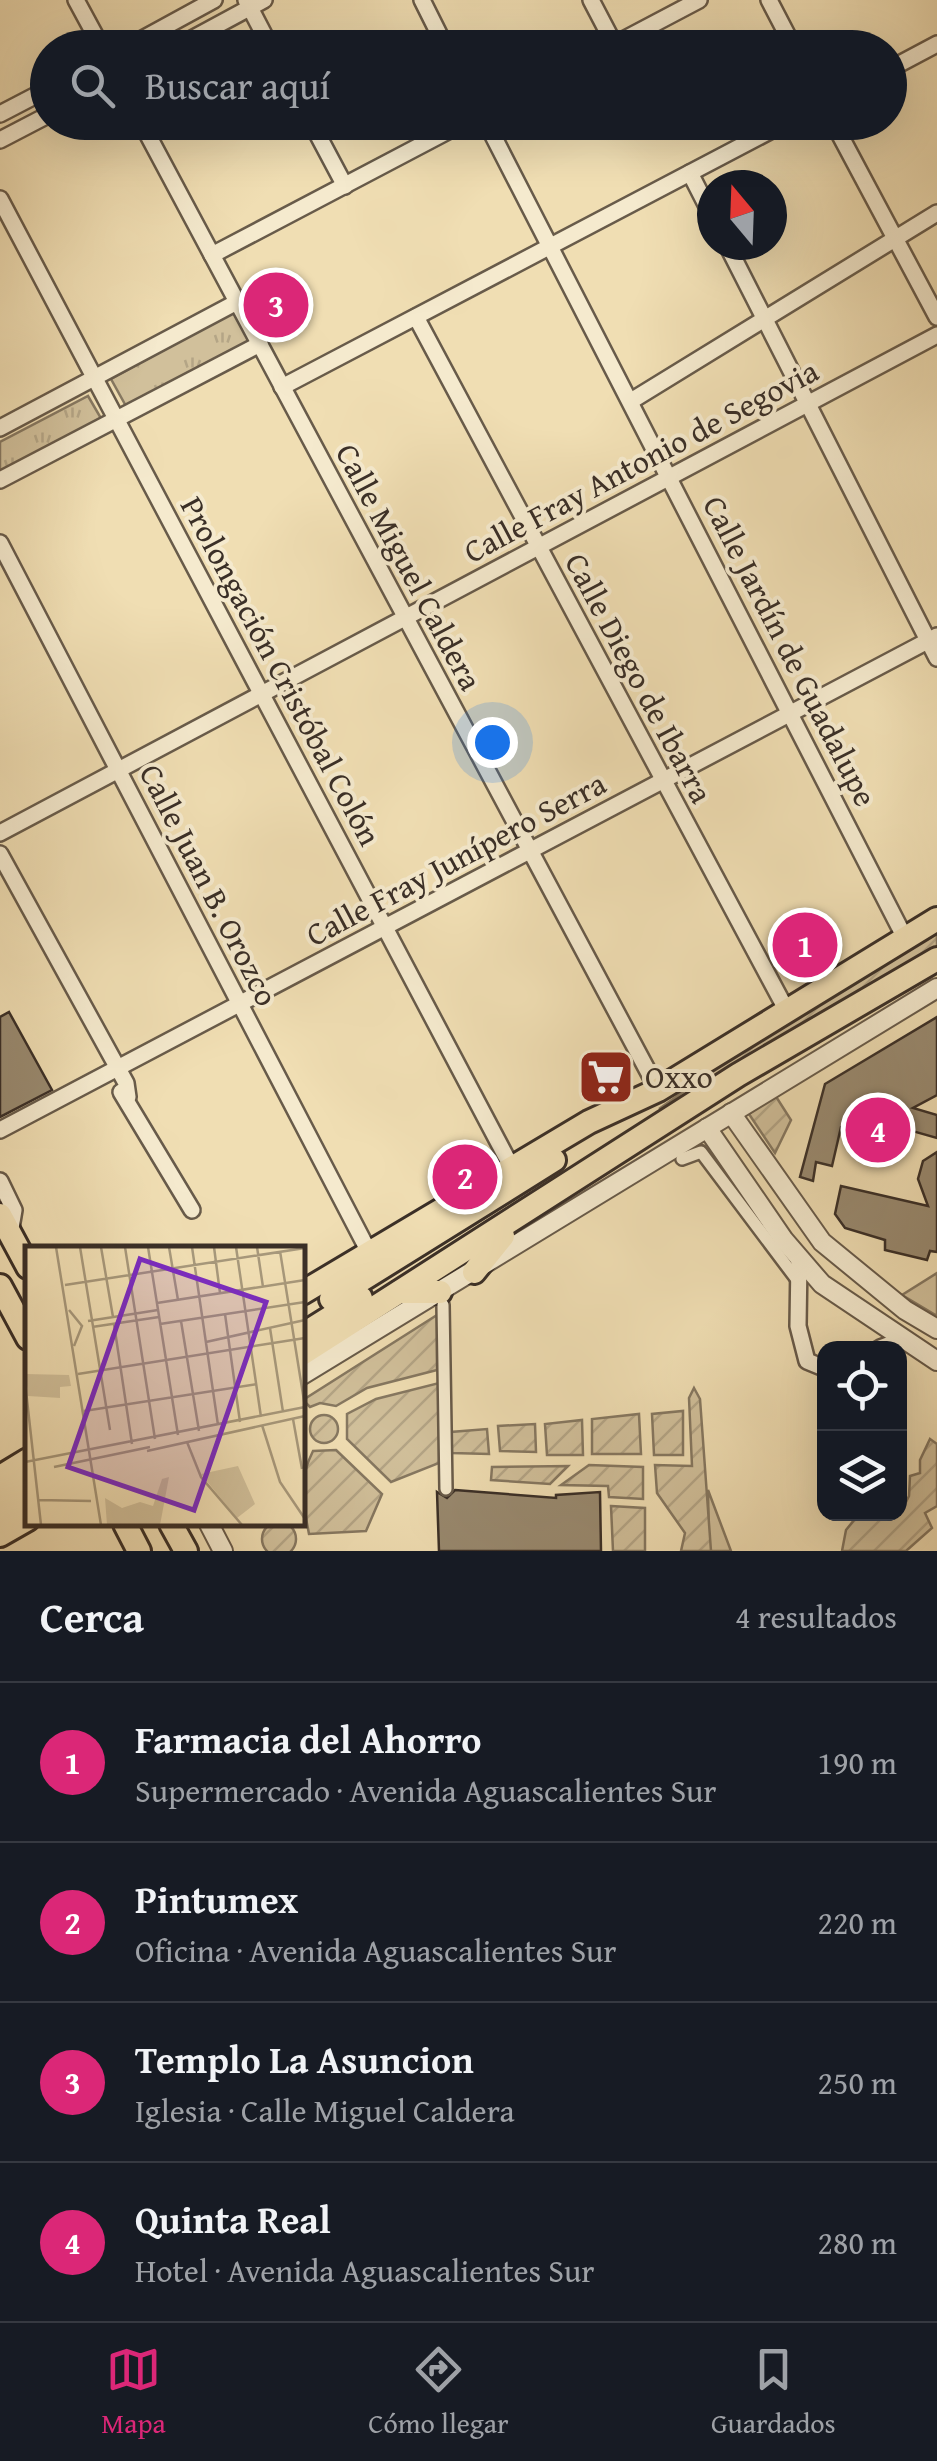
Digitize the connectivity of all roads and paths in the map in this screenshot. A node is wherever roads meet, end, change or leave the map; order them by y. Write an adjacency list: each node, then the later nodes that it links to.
1 (76, 0): 8 (street)
2 (214, 0): 9 (street)
3 (422, 0): 12 (street)
4 (590, 0): 13 (street)
5 (698, 0): 14 (street)
6 (769, 0): 15 (street)
7 (253, 2): 10 (street); 11 (street)
8 (92, 30)
9 (159, 30)
10 (205, 30)
11 (264, 30)
12 (437, 30)
13 (604, 30)
14 (641, 30)
15 (785, 30)
16 (937, 44): 17 (street)
17 (907, 59)
18 (30, 99): 19 (street)
19 (0, 114)
20 (30, 124): 21 (street)
21 (0, 140)
22 (152, 140): 35 (street, Calle Miguel Caldera)
23 (321, 140): 29 (street)
24 (431, 140): 29 (street)
25 (495, 140): 34 (street, Calle Jardín de Guadalupe)
26 (753, 140): 28 (street)
27 (842, 140): 33 (street)
28 (690, 173): 30 (street); 34 (street)
29 (345, 186): 35 (street)
30 (697, 187)
31 (0, 199): 43 (street, Prolongación Cristóbal Colón)
32 (937, 213): 33 (street)
33 (894, 239): 39 (street); 40 (street)
34 (550, 246): 38 (street); 45 (street, Calle Jardín de Guadalupe)
35 (212, 254): 37 (street, Calle Miguel Caldera)
36 (734, 260): 40 (street)
37 (237, 302): 42 (street, Calle Miguel Caldera); 43 (street)
38 (416, 317): 44 (street); 52 (street, Calle Diego de Ibarra)
39 (937, 318)
40 (764, 319): 45 (street); 46 (street)
41 (937, 335): 46 (street, Calle Fray Antonio de Segovia)
42 (260, 344): 44 (street, Calle Miguel Caldera); 47 (street)
43 (95, 378): 47 (street, Prolongación Cristóbal Colón); 48 (street)
44 (282, 387): 53 (street, Calle Miguel Caldera)
45 (632, 401): 49 (street, Calle Jardín de Guadalupe)
46 (808, 403): 49 (street, Calle Fray Antonio de Segovia); 54 (street)
47 (116, 419): 50 (street); 56 (street, Prolongación Cristóbal Colón)
48 (0, 428)
49 (671, 476): 52 (street, Calle Fray Antonio de Segovia); 57 (street, Calle Jardín de Guadalupe)
50 (0, 480)
51 (0, 543): 58 (street, Calle Juan B. Orozco)
52 (538, 547): 53 (street, Calle Fray Antonio de Segovia); 59 (street, Calle Diego de Ibarra)
53 (405, 618): 56 (street, Calle Fray Antonio de Segovia); 61 (street, Calle Miguel Caldera)
54 (933, 638): 55 (street); 57 (street, Calle Fray Junípero Serra)
55 (937, 658)
56 (262, 694): 58 (street, Calle Fray Antonio de Segovia); 64 (street, Prolongación Cristóbal Colón)
57 (790, 714): 59 (street, Calle Fray Junípero Serra); 65 (street, Calle Jardín de Guadalupe)
58 (118, 770): 60 (street, Calle Fray Antonio de Segovia); 68 (street, Calle Juan B. Orozco)
59 (663, 781): 61 (street, Calle Fray Junípero Serra); 69 (street, Calle Diego de Ibarra)
60 (0, 832)
61 (530, 851): 64 (street, Calle Fray Junípero Serra); 72 (street, Calle Miguel Caldera)
62 (0, 854): 70 (street)
63 (937, 918): 65 (main road)
64 (385, 927): 68 (street, Calle Fray Junípero Serra); 78 (street, Prolongación Cristóbal Colón)
65 (905, 938): 69 (main road)
66 (937, 959): 71 (main road)
67 (937, 988): 74 (street)
68 (240, 1004): 70 (street, Calle Fray Junípero Serra); 83 (street, Calle Juan B. Orozco)
69 (786, 1011): 72 (main road)
70 (117, 1074): 76 (street, Calle Fray Junípero Serra); 80 (street)
71 (738, 1075): 81 (main road); 95 (main road)
72 (658, 1090): 73 (main road)
73 (622, 1111): 78 (main road); 92 (main road)
74 (732, 1113): 75 (street); 93 (street)
75 (707, 1128): 84 (street); 86 (street)
76 (0, 1130)
77 (682, 1158): 87 (street)
78 (512, 1168): 83 (main road)
79 (0, 1182): 82 (street)
80 (192, 1210)
81 (516, 1219): 86 (main road); 90 (main road)
82 (5, 1224): 85 (main road)
83 (369, 1252): 89 (main road)
84 (799, 1260): 87 (street); 96 (street)
85 (25, 1262)
86 (474, 1272): 91 (street)
87 (798, 1282): 99 (street)
88 (0, 1286): 94 (main road)
89 (305, 1290)
90 (400, 1292): 91 (main road); 97 (main road)
91 (442, 1299): 100 (street); 104 (street)
92 (305, 1315)
93 (937, 1330)
94 (25, 1332)
95 (305, 1333)
96 (901, 1340): 98 (street)
97 (305, 1352)
98 (937, 1362)
99 (817, 1365)
100 (305, 1373)
101 (25, 1462): 102 (main road)
102 (0, 1476)
103 (25, 1484): 105 (main road)
104 (446, 1489)
105 (0, 1498)
106 (25, 1503): 107 (main road)
107 (0, 1516)
108 (25, 1522): 111 (main road)
109 (173, 1526): 112 (main road)
110 (210, 1526): 113 (street)
111 (0, 1535)
112 (186, 1551)
113 (224, 1551)

